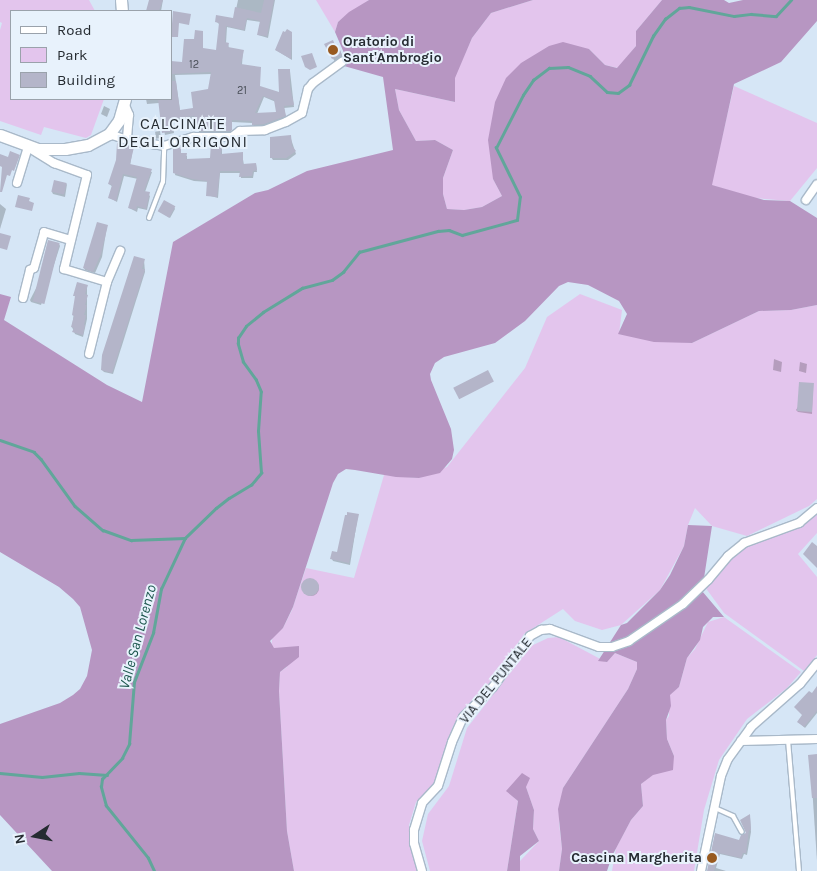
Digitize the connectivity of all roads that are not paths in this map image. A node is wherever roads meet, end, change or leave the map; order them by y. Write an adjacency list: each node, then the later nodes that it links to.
1 (342, 62): 6 (street)
2 (124, 101): 3 (street); 5 (street)
3 (109, 134): 5 (street); 8 (street)
4 (0, 135): 7 (street)
5 (127, 140): 6 (street)
6 (164, 146): 13 (lane)
7 (28, 147): 8 (street); 9 (street); 10 (street)
8 (48, 150): 9 (street)
9 (54, 164): 14 (street)
10 (17, 183)
11 (817, 184): 12 (street)
12 (806, 200)
13 (149, 218)
14 (71, 240): 16 (street); 17 (street)
15 (120, 251): 16 (street)
16 (107, 282): 18 (street)
17 (23, 298)
18 (89, 354)
19 (817, 508): 26 (street, VIA DEL PUNTALE)
20 (817, 663): 23 (street)
21 (817, 739): 22 (street)
22 (788, 740): 23 (street); 28 (lane)
23 (741, 741): 24 (street)
24 (713, 807): 25 (lane); 27 (street)
25 (742, 832)
26 (422, 871)
27 (701, 871)
28 (799, 871)

